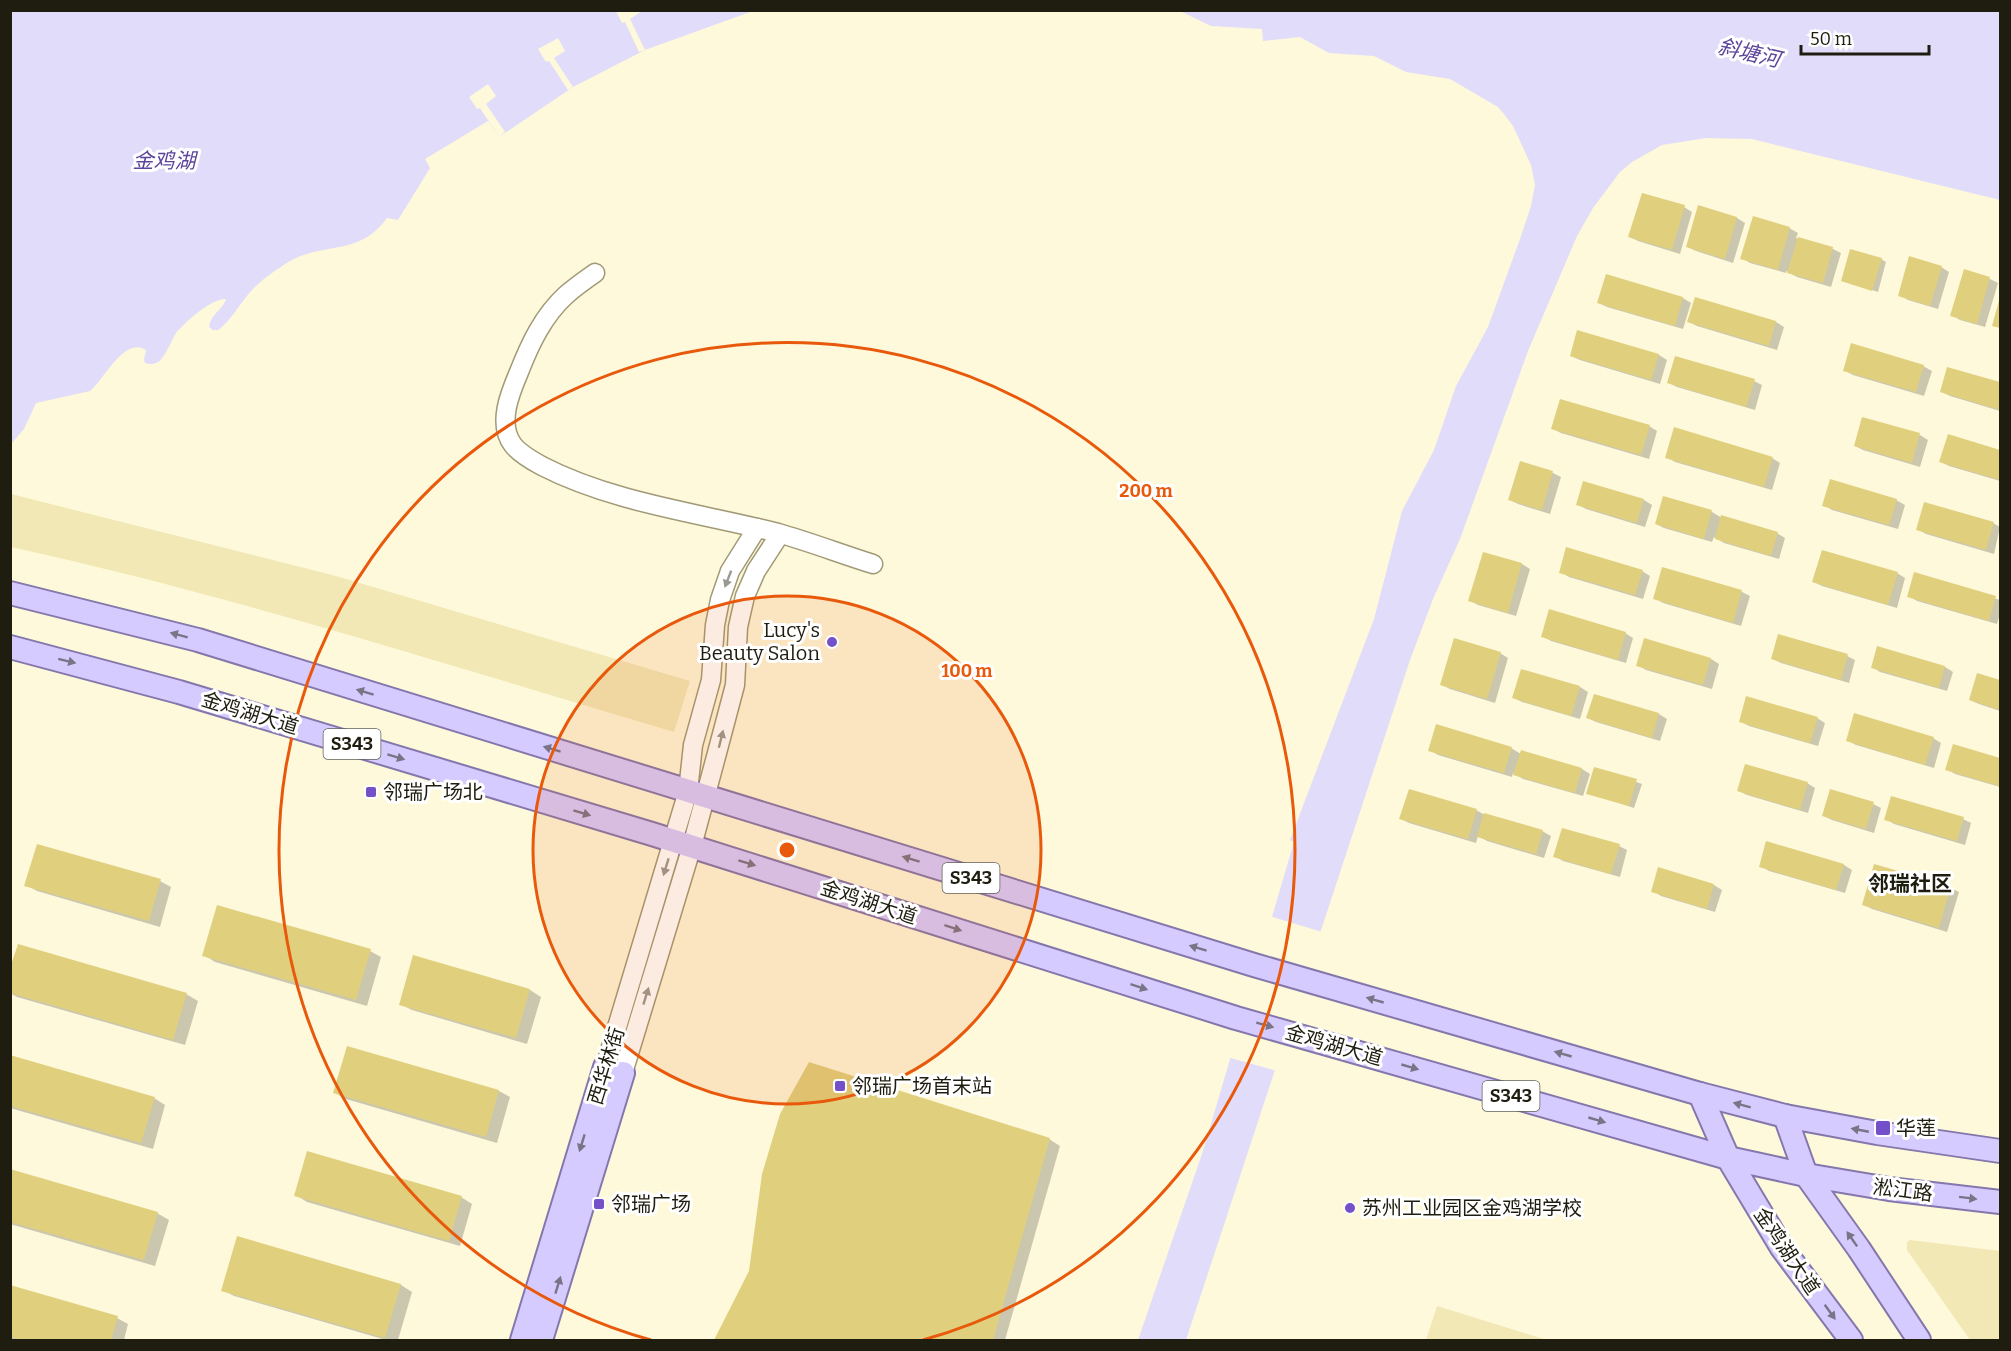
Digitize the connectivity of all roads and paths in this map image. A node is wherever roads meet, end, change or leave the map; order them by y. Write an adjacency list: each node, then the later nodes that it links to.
1 (595, 273): 2 (street)
2 (757, 528): 3 (street); 7 (street, one-way to 7)
3 (780, 534): 4 (street); 7 (street, one-way to 3)
4 (873, 564)
5 (10, 593): 7 (main road, S343, one-way to 5)
6 (10, 648): 8 (main road, 金鸡湖大道 / S343, one-way to 8)
7 (697, 793): 8 (street, 西华林街); 10 (main road, S343, one-way to 7)
8 (683, 843): 9 (street, 西华林街); 13 (main road, 金鸡湖大道 / S343, one-way to 13)
9 (614, 1070): 16 (main road, 西华林街, one-way to 16); 17 (main road, 西华林街, one-way to 9)
10 (1700, 1094): 11 (main road, S343, one-way to 10); 13 (main road, 金鸡湖大道)
11 (1785, 1116): 12 (main road, one-way to 11); 14 (main road)
12 (2001, 1151)
13 (1728, 1158): 14 (main road, 金鸡湖大道 / S343); 18 (main road, 金鸡湖大道, one-way to 18)
14 (1806, 1175): 15 (main road, 淞江路, one-way to 15); 19 (main road, one-way to 14)
15 (2001, 1202)
16 (522, 1341)
17 (541, 1341)
18 (1851, 1341)
19 (1919, 1341)

